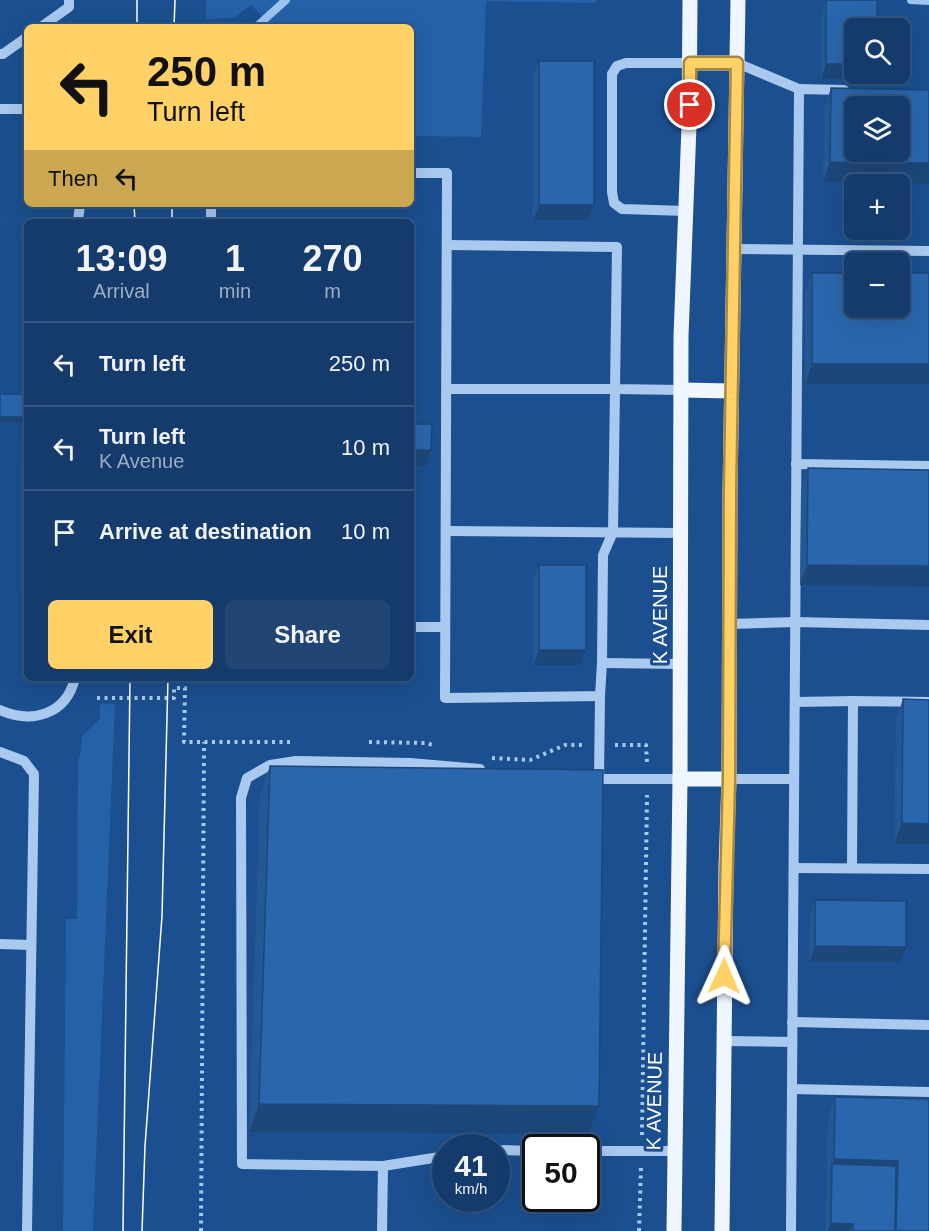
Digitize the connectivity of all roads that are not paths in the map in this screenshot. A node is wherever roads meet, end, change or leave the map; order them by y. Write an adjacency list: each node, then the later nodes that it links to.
1 (69, 0): 4 (lane)
2 (690, 0): 7 (main road, K AVENUE)
3 (738, 0): 8 (main road)
4 (45, 24)
5 (24, 39): 6 (lane)
6 (0, 54)
7 (690, 63): 8 (main road); 14 (main road, K AVENUE); 14 (lane)
8 (737, 63): 9 (lane); 16 (main road)
9 (799, 89): 10 (lane); 17 (lane)
10 (858, 90)
11 (0, 109): 12 (lane)
12 (24, 109)
13 (414, 173): 15 (lane)
14 (686, 211): 21 (main road, K AVENUE)
15 (448, 244): 19 (lane); 20 (lane)
16 (734, 249): 17 (lane); 22 (main road)
17 (798, 249): 18 (lane); 23 (lane)
18 (929, 251)
19 (447, 388): 20 (lane); 25 (lane)
20 (615, 389): 21 (lane); 26 (lane)
21 (681, 390): 22 (main road); 27 (main road, K AVENUE)
22 (731, 391): 29 (main road)
23 (796, 464): 24 (lane); 28 (lane)
24 (929, 466)
25 (447, 531): 26 (lane); 32 (lane)
26 (613, 532): 27 (lane); 33 (lane)
27 (681, 532): 34 (main road, K AVENUE)
28 (795, 622): 29 (lane); 30 (lane); 38 (lane)
29 (729, 624): 46 (main road)
30 (929, 626)
31 (414, 627): 32 (lane)
32 (445, 627): 36 (lane)
33 (602, 663): 34 (lane); 36 (lane)
34 (680, 664): 45 (main road, K AVENUE)
35 (74, 681): 40 (lane)
36 (600, 696): 44 (lane)
37 (853, 701): 38 (lane); 39 (lane); 49 (lane)
38 (795, 702): 47 (lane)
39 (929, 702)
40 (0, 710)
41 (0, 752): 52 (lane)
42 (486, 773): 64 (lane)
43 (579, 779): 44 (lane)
44 (599, 779): 45 (lane)
45 (680, 779): 46 (main road); 62 (main road, K AVENUE)
46 (729, 779): 47 (lane); 55 (main road)
47 (794, 779): 48 (lane)
48 (794, 868): 49 (lane); 53 (lane)
49 (852, 868): 50 (lane)
50 (929, 869)
51 (0, 944): 52 (lane)
52 (31, 945): 65 (lane)
53 (792, 1022): 54 (lane); 56 (lane)
54 (929, 1025)
55 (724, 1041): 56 (lane); 68 (main road)
56 (792, 1042): 57 (lane)
57 (792, 1089): 58 (lane); 69 (lane)
58 (929, 1092)
59 (476, 1130): 60 (lane)
60 (476, 1134)
61 (600, 1151): 62 (lane)
62 (675, 1151): 67 (main road, K AVENUE)
63 (432, 1158): 64 (lane)
64 (383, 1166): 66 (lane)
65 (27, 1231)
66 (382, 1231)
67 (674, 1231)
68 (722, 1231)
69 (791, 1231)

